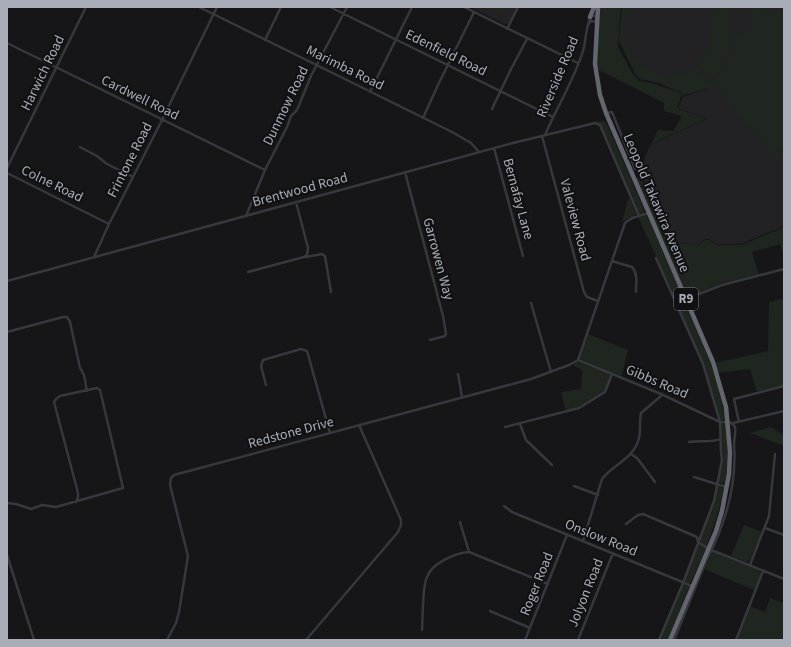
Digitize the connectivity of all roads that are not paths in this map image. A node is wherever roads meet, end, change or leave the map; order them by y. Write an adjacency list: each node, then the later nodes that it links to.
1 (86, 7): 27 (street, Harwich Road)
2 (199, 7): 13 (street, Marimba Road)
3 (217, 7): 13 (street, Frintone Road)
4 (281, 7): 22 (street)
5 (330, 7): 14 (street, Edenfield Road)
6 (347, 7): 14 (street, Dunmow Road)
7 (412, 7): 20 (street)
8 (464, 7): 12 (street)
9 (518, 7): 19 (street)
10 (594, 7): 16 (highway)
11 (598, 7): 15 (highway, Leopold Takawira Avenue / R9)
12 (474, 12): 19 (street); 25 (street)
13 (213, 14): 22 (street, Marimba Road); 34 (street, Frintone Road)
14 (343, 14): 20 (street, Edenfield Road); 26 (street, Dunmow Road)
15 (597, 16): 16 (street); 17 (highway, Leopold Takawira Avenue / R9)
16 (590, 17): 18 (street, Riverside Road)
17 (596, 22): 18 (street, Riverside Road); 31 (highway, Leopold Takawira Avenue / R9)
18 (587, 25): 24 (street, Riverside Road)
19 (507, 28): 21 (street)
20 (396, 39): 25 (street, Edenfield Road); 29 (street)
21 (527, 39): 24 (street); 28 (street)
22 (265, 40): 26 (street, Marimba Road)
23 (7, 44): 27 (street, Cardwell Road)
24 (578, 63): 32 (street, Riverside Road)
25 (448, 65): 28 (street, Edenfield Road); 33 (street)
26 (317, 66): 29 (street, Marimba Road); 41 (street, Dunmow Road)
27 (56, 68): 34 (street, Cardwell Road); 39 (street, Harwich Road)
28 (501, 91): 30 (street); 32 (street, Edenfield Road)
29 (370, 92): 33 (street, Marimba Road)
30 (492, 109)
31 (606, 114): 40 (street); 46 (highway, Leopold Takawira Avenue / R9)
32 (553, 117): 35 (street, Riverside Road)
33 (423, 118): 38 (street, Marimba Road)
34 (162, 120): 41 (street, Cardwell Road); 44 (street, Frintone Road)
35 (543, 136): 37 (street, Brentwood Road); 48 (street, Brentwood Road); 61 (street, Valeview Road)
36 (80, 147): 44 (street)
37 (494, 148): 38 (street, Brentwood Road); 50 (street, Bernafay Lane)
38 (479, 152): 42 (street, Brentwood Road)
39 (7, 168)
40 (634, 169)
41 (265, 170): 47 (street, Dunmow Road)
42 (405, 172): 45 (street, Brentwood Road); 64 (street, Garrowen Way)
43 (7, 173): 49 (street, Colne Road)
44 (133, 177): 49 (street, Frintone Road)
45 (296, 202): 47 (street, Brentwood Road); 52 (street)
46 (648, 213): 48 (street); 60 (highway, Leopold Takawira Avenue / R9)
47 (246, 216): 51 (street, Brentwood Road)
48 (639, 216): 54 (street)
49 (109, 224): 51 (street, Frintone Road)
50 (523, 256)
51 (94, 257): 57 (street, Brentwood Road)
52 (304, 257): 56 (street); 58 (street)
53 (656, 258): 75 (street)
54 (612, 261): 59 (street); 61 (street)
55 (784, 269): 60 (street)
56 (248, 272)
57 (7, 281)
58 (331, 292)
59 (636, 292)
60 (686, 299): 77 (highway, Leopold Takawira Avenue / R9)
61 (598, 301): 65 (street)
62 (531, 303): 66 (street)
63 (7, 332): 71 (street)
64 (430, 340)
65 (578, 360): 66 (street, Redstone Drive); 68 (street, Gibbs Road)
66 (551, 372): 73 (street, Redstone Drive)
67 (458, 374): 73 (street)
68 (612, 374): 72 (street, Gibbs Road); 78 (street)
69 (266, 385): 81 (street)
70 (784, 386): 76 (street)
71 (87, 390): 93 (street); 93 (street)
72 (662, 394): 75 (street, Gibbs Road); 84 (street)
73 (462, 397): 79 (street, Redstone Drive)
74 (784, 411): 76 (street, Gibbs Road)
75 (720, 422): 77 (street, Gibbs Road); 82 (street)
76 (739, 422): 77 (street, Gibbs Road)
77 (730, 423): 91 (highway, Leopold Takawira Avenue / R9); 103 (street)
78 (520, 424): 80 (street); 86 (street)
79 (359, 425): 81 (street, Redstone Drive); 120 (street)
80 (505, 427)
81 (330, 433): 119 (street, Redstone Drive)
82 (720, 439): 83 (street); 89 (street)
83 (689, 442)
84 (630, 454): 88 (street); 92 (street)
85 (775, 454): 98 (street)
86 (552, 465)
87 (694, 477): 89 (street)
88 (655, 482)
89 (717, 484): 91 (street); 102 (street)
90 (574, 486): 92 (street)
91 (726, 487): 103 (highway, Leopold Takawira Avenue / R9)
92 (598, 495): 101 (street)
93 (76, 502): 94 (street)
94 (7, 503)
95 (504, 506): 99 (street, Onslow Road)
96 (460, 522): 104 (street)
97 (626, 524): 102 (street)
98 (765, 528): 100 (street); 107 (street)
99 (567, 535): 101 (street, Onslow Road); 112 (street, Roger Road)
100 (784, 535)
101 (583, 541): 105 (street, Onslow Road)
102 (698, 542): 103 (street); 111 (street)
103 (710, 549): 107 (street); 110 (highway, Leopold Takawira Avenue / R9)
104 (469, 552): 112 (street); 117 (street)
105 (613, 553): 111 (street, Onslow Road); 122 (street, Jolyon Road)
106 (7, 555): 118 (street)
107 (750, 565): 108 (street)
108 (764, 571): 109 (street); 126 (street)
109 (784, 579)
110 (696, 582): 113 (highway, Leopold Takawira Avenue / R9); 115 (street)
111 (683, 583): 113 (street, Onslow Road); 123 (street)
112 (548, 584): 116 (street, Roger Road)
113 (692, 587): 115 (highway, R9)
114 (490, 611): 116 (street)
115 (682, 616): 124 (highway, R9); 125 (street)
116 (530, 628): 121 (street, Roger Road)
117 (422, 630)
118 (34, 640)
119 (167, 640)
120 (306, 640)
121 (525, 640)
122 (578, 640)
123 (659, 640)
124 (670, 640)
125 (674, 640)
126 (736, 640)

